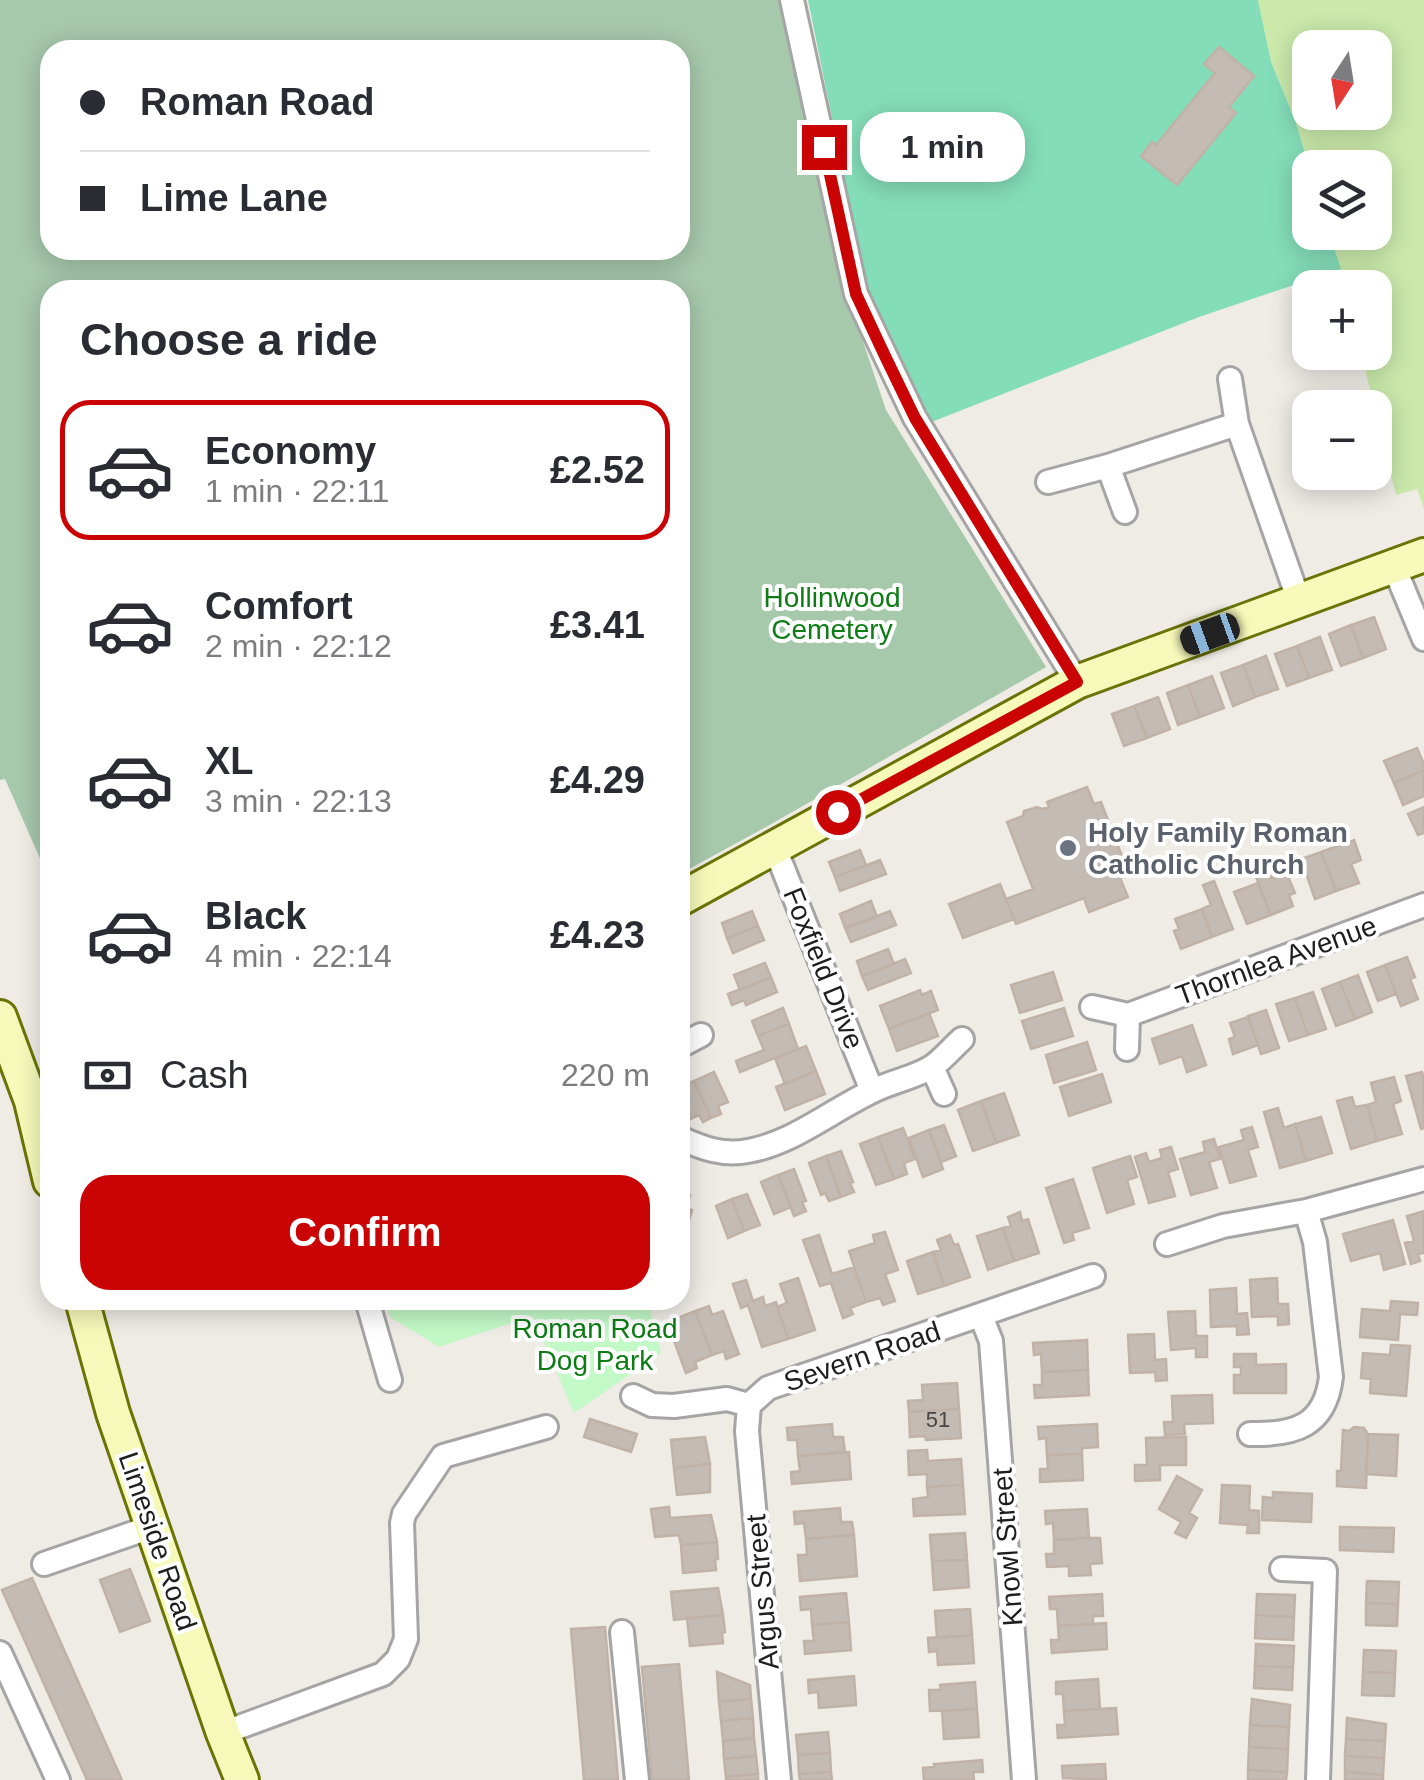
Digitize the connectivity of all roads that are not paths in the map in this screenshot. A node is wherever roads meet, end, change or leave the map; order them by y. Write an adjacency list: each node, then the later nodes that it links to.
1 (792, 0): 10 (street)
2 (1230, 379): 3 (street)
3 (1238, 424): 4 (street); 8 (street)
4 (1108, 466): 5 (street); 6 (street)
5 (1048, 482)
6 (1125, 512)
7 (1409, 561): 8 (street); 9 (street)
8 (1299, 601): 10 (street)
9 (1424, 638)
10 (1077, 682): 11 (street)
11 (774, 846): 12 (street); 22 (street, Foxfield Drive)
12 (690, 893)
13 (1424, 904): 15 (street, Thornlea Avenue)
14 (1092, 1007): 15 (street)
15 (1128, 1014): 20 (street)
16 (3, 1032): 24 (street)
17 (701, 1035): 19 (street)
18 (962, 1039): 21 (street)
19 (690, 1041)
20 (1127, 1049)
21 (932, 1067): 22 (street); 23 (street)
22 (872, 1090): 25 (street)
23 (944, 1094)
24 (40, 1099)
25 (690, 1143)
26 (1424, 1179): 27 (street)
27 (1306, 1211): 28 (street); 37 (street)
28 (1168, 1244)
29 (1093, 1276): 32 (street, Severn Road)
30 (85, 1310): 38 (street, Limeside Road)
31 (370, 1310): 33 (street)
32 (982, 1316): 35 (street, Severn Road); 48 (street, Knowl Street)
33 (390, 1380)
34 (632, 1396): 35 (street, Severn Road)
35 (749, 1405): 47 (street, Argus Street)
36 (546, 1427): 43 (street)
37 (1250, 1434)
38 (152, 1527): 39 (street); 43 (street, Limeside Road)
39 (44, 1564)
40 (1282, 1568): 49 (street)
41 (622, 1632): 46 (street)
42 (0, 1653): 44 (street)
43 (224, 1733): 45 (street, Limeside Road)
44 (58, 1780)
45 (242, 1780)
46 (636, 1780)
47 (778, 1780)
48 (1024, 1780)
49 (1318, 1780)

